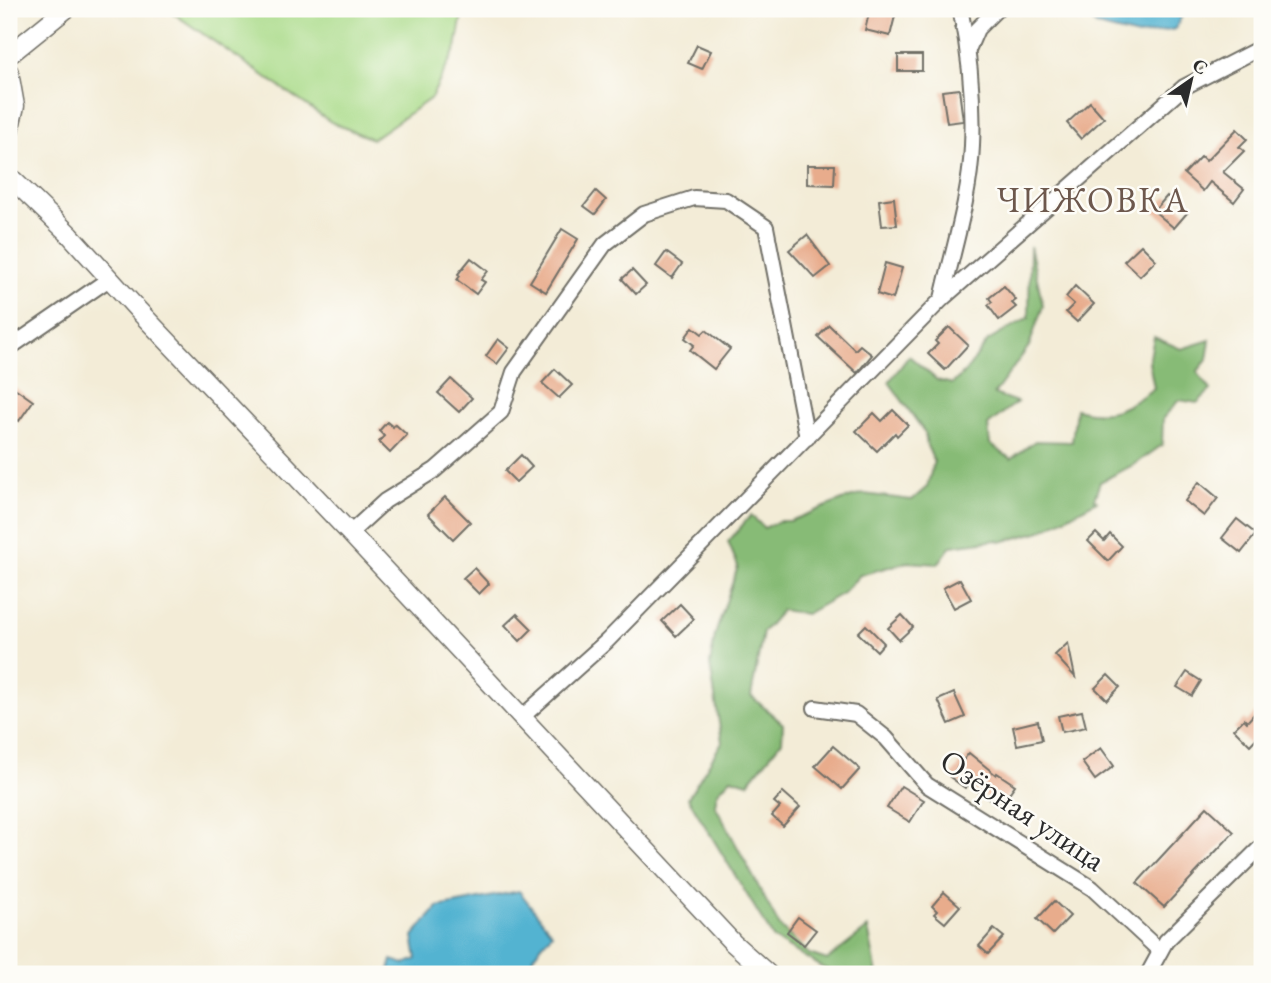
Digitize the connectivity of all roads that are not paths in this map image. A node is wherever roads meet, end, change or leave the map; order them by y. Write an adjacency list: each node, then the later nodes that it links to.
1 (66, 9): 6 (street)
2 (997, 9): 5 (street)
3 (961, 13): 5 (street)
4 (1262, 47): 11 (street)
5 (968, 50): 11 (street)
6 (9, 55)
7 (9, 72): 8 (street)
8 (9, 131)
9 (9, 176): 10 (street)
10 (109, 279): 12 (street); 14 (street)
11 (942, 299): 13 (street)
12 (9, 348)
13 (807, 438): 14 (street); 16 (street)
14 (350, 533): 16 (street)
15 (815, 708): 18 (street, Озёрная улица)
16 (521, 718): 19 (street)
17 (1262, 846): 18 (street)
18 (1160, 951): 20 (street)
19 (768, 974)
20 (1148, 974)

